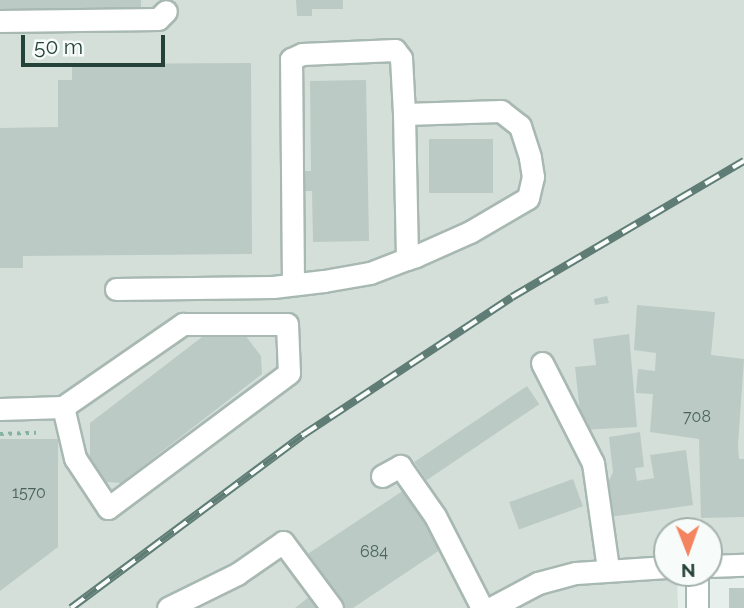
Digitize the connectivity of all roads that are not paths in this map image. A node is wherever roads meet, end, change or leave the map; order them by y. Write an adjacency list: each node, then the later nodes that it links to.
1 (166, 11): 2 (street)
2 (0, 21)
3 (404, 114): 4 (street); 4 (street); 5 (street)
4 (407, 259): 5 (street)
5 (293, 284): 6 (street)
6 (116, 289)
7 (542, 363): 14 (street)
8 (63, 407): 8 (street); 9 (street)
9 (0, 409)
10 (382, 476): 18 (street)
11 (744, 565): 12 (street)
12 (723, 566)
13 (653, 567): 14 (street)
14 (608, 568): 19 (street)
15 (697, 587): 20 (street)
16 (168, 608): 17 (street)
17 (332, 608)
18 (482, 608)
19 (491, 608)
20 (697, 608)

